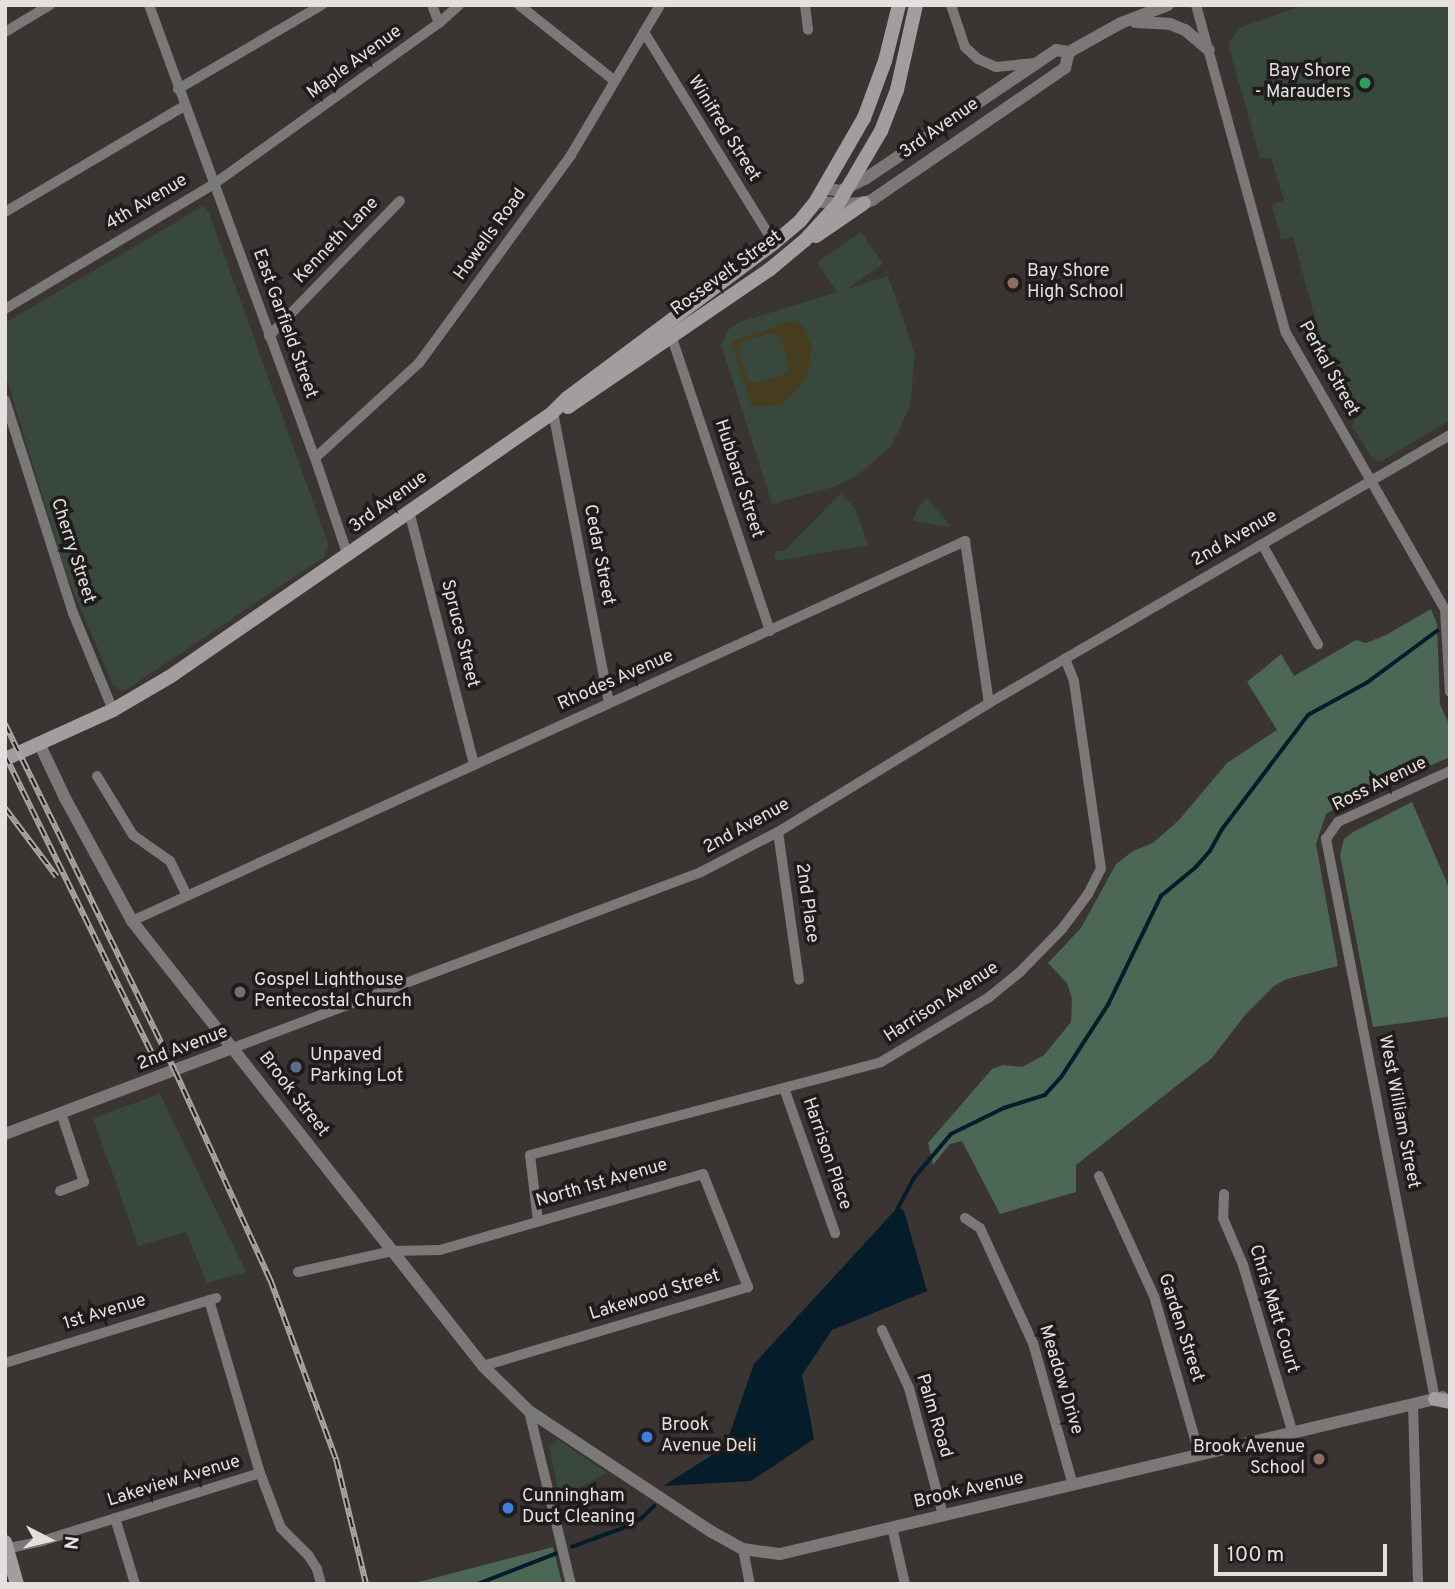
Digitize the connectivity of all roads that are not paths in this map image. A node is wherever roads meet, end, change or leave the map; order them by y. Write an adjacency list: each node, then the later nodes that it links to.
1 (50, 5): 17 (street)
2 (149, 5): 23 (street, East Garfield Street)
3 (322, 5): 23 (street)
4 (432, 5): 14 (street)
5 (458, 5): 14 (street, Maple Avenue)
6 (519, 5): 22 (street)
7 (660, 5): 18 (street, Howells Road)
8 (805, 5): 16 (street)
9 (899, 5): 30 (main road, 3rd Avenue)
10 (916, 5): 29 (main road, Rossevelt Street)
11 (951, 5): 21 (street)
12 (1168, 5): 15 (street, 3rd Avenue)
13 (1196, 5): 19 (street, Perkal Street)
14 (439, 23): 25 (street, Maple Avenue)
15 (1121, 23): 19 (street); 20 (street, 3rd Avenue)
16 (808, 30)
17 (5, 32)
18 (644, 32): 22 (street, Howells Road); 36 (street, Winifred Street)
19 (1209, 50): 44 (street, Perkal Street)
20 (1069, 52): 21 (street, 3rd Avenue); 27 (street, 3rd Avenue)
21 (1034, 63): 26 (street, 3rd Avenue)
22 (615, 80): 43 (street, Howells Road)
23 (178, 89): 24 (street, East Garfield Street)
24 (184, 106): 28 (street, East Garfield Street); 34 (street)
25 (303, 122): 28 (street, 4th Avenue)
26 (930, 134): 27 (street); 29 (street, 3rd Avenue)
27 (943, 150): 32 (street, 3rd Avenue)
28 (214, 184): 37 (street, 4th Avenue); 38 (street, East Garfield Street)
29 (849, 188): 30 (street); 33 (main road, Rossevelt Street)
30 (819, 195): 33 (street); 36 (main road, 3rd Avenue)
31 (400, 201): 38 (street, Kenneth Lane)
32 (864, 203): 33 (street); 35 (main road)
33 (838, 204): 35 (main road, Rossevelt Street)
34 (5, 212)
35 (805, 240): 39 (main road, Rossevelt Street)
36 (774, 243): 41 (main road, 3rd Avenue)
37 (5, 309)
38 (269, 336): 43 (street, East Garfield Street)
39 (672, 338): 41 (main road, Rossevelt Street); 48 (street, Hubbard Street)
40 (5, 400): 54 (street, Cherry Street)
41 (553, 412): 45 (main road, 3rd Avenue); 52 (street, Cedar Street)
42 (1450, 435): 44 (street, 2nd Avenue)
43 (316, 458): 47 (street, East Garfield Street)
44 (1371, 480): 46 (street, 2nd Avenue); 51 (street, Perkal Street)
45 (409, 511): 47 (main road, 3rd Avenue); 57 (street, Spruce Street)
46 (1262, 544): 49 (street); 50 (street, 2nd Avenue)
47 (348, 556): 54 (main road, 3rd Avenue)
48 (769, 631): 52 (street, Rhodes Avenue); 53 (street, Rhodes Avenue)
49 (1318, 644)
50 (1065, 659): 53 (street, 2nd Avenue); 66 (street, Harrison Avenue)
51 (1450, 692)
52 (609, 703): 57 (street, Rhodes Avenue)
53 (989, 703): 60 (street, 2nd Avenue)
54 (113, 710): 55 (main road, 3rd Avenue)
55 (40, 743): 56 (main road, 3rd Avenue); 63 (street, Brook Street)
56 (5, 759)
57 (474, 765): 62 (street, Rhodes Avenue)
58 (1450, 771): 61 (street, Ross Avenue)
59 (97, 776): 62 (street)
60 (778, 832): 64 (street, 2nd Place); 65 (street, 2nd Avenue)
61 (1328, 833): 83 (street, West William Street)
62 (187, 896): 63 (street, Rhodes Avenue)
63 (132, 921): 65 (street, Brook Street)
64 (799, 980)
65 (233, 1048): 67 (street, 2nd Avenue); 75 (street, Brook Street)
66 (783, 1088): 73 (street, Harrison Avenue); 74 (street, Harrison Place)
67 (61, 1113): 68 (street, 2nd Avenue); 70 (street)
68 (5, 1134)
69 (1099, 1176): 87 (street, Garden Street)
70 (60, 1191)
71 (1224, 1194): 86 (street, Chris Matt Court)
72 (965, 1218): 89 (street, Meadow Drive)
73 (538, 1221): 75 (street, North 1st Avenue); 77 (street, North 1st Avenue)
74 (835, 1233)
75 (393, 1251): 76 (street); 81 (street, Brook Street)
76 (298, 1272)
77 (748, 1287): 81 (street, Lakewood Street)
78 (212, 1299): 80 (street, 1st Avenue); 88 (street, Lakeview Avenue)
79 (882, 1330): 90 (street, Palm Road)
80 (5, 1363)
81 (483, 1366): 85 (street, Brook Street)
82 (1450, 1395): 83 (street, Brook Avenue)
83 (1442, 1400): 84 (street, Brook Avenue)
84 (1413, 1404): 86 (street, Brook Avenue); 101 (street)
85 (529, 1411): 94 (street, Brook Avenue); 98 (street)
86 (1293, 1434): 87 (street, Brook Avenue)
87 (1200, 1456): 89 (street, Brook Avenue)
88 (260, 1473): 91 (street, Lakeview Avenue); 97 (street)
89 (1073, 1485): 90 (street, Brook Avenue)
90 (943, 1515): 92 (street, Brook Avenue)
91 (115, 1518): 93 (street, Lakeview Avenue); 96 (street)
92 (892, 1527): 94 (street, Brook Avenue); 100 (street)
93 (6, 1547): 95 (main road)
94 (743, 1549): 99 (street)
95 (17, 1584)
96 (135, 1584)
97 (320, 1584)
98 (571, 1584)
99 (750, 1584)
100 (905, 1584)
101 (1419, 1584)

